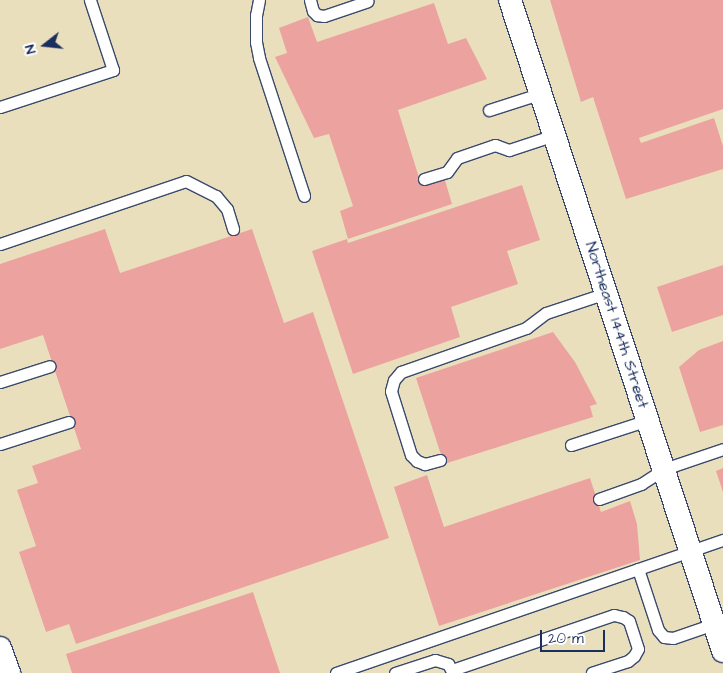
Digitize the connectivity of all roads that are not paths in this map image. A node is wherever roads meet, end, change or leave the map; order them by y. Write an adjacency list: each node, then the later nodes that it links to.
1 (90, 0): 7 (lane)
2 (259, 0): 11 (lane)
3 (310, 0): 5 (lane)
4 (510, 0): 6 (street, Northeast 144th Street)
5 (368, 1)
6 (542, 93): 8 (lane); 9 (street, Northeast 144th Street)
7 (0, 107)
8 (489, 110)
9 (555, 135): 10 (lane); 14 (street, Northeast 144th Street)
10 (424, 180)
11 (304, 196)
12 (233, 229): 13 (lane)
13 (0, 244)
14 (606, 293): 17 (street, Northeast 144th Street); 22 (lane)
15 (50, 366): 16 (lane)
16 (0, 382)
17 (648, 420): 20 (lane); 23 (street, Northeast 144th Street)
18 (69, 422): 19 (lane)
19 (0, 444)
20 (571, 445)
21 (723, 449): 23 (lane)
22 (440, 460)
23 (664, 469): 24 (lane); 26 (street, Northeast 144th Street)
24 (599, 499)
25 (723, 540): 26 (lane)
26 (691, 551): 27 (lane); 28 (street, Northeast 144th Street)
27 (638, 569): 28 (lane); 30 (lane)
28 (714, 624): 31 (street, Northeast 144th Street)
29 (0, 648): 34 (street)
30 (408, 648): 32 (lane); 35 (lane)
31 (723, 651)
32 (414, 667): 33 (lane); 36 (lane)
33 (452, 672): 37 (lane)
34 (9, 673)
35 (336, 673)
36 (395, 673)
37 (592, 673)

